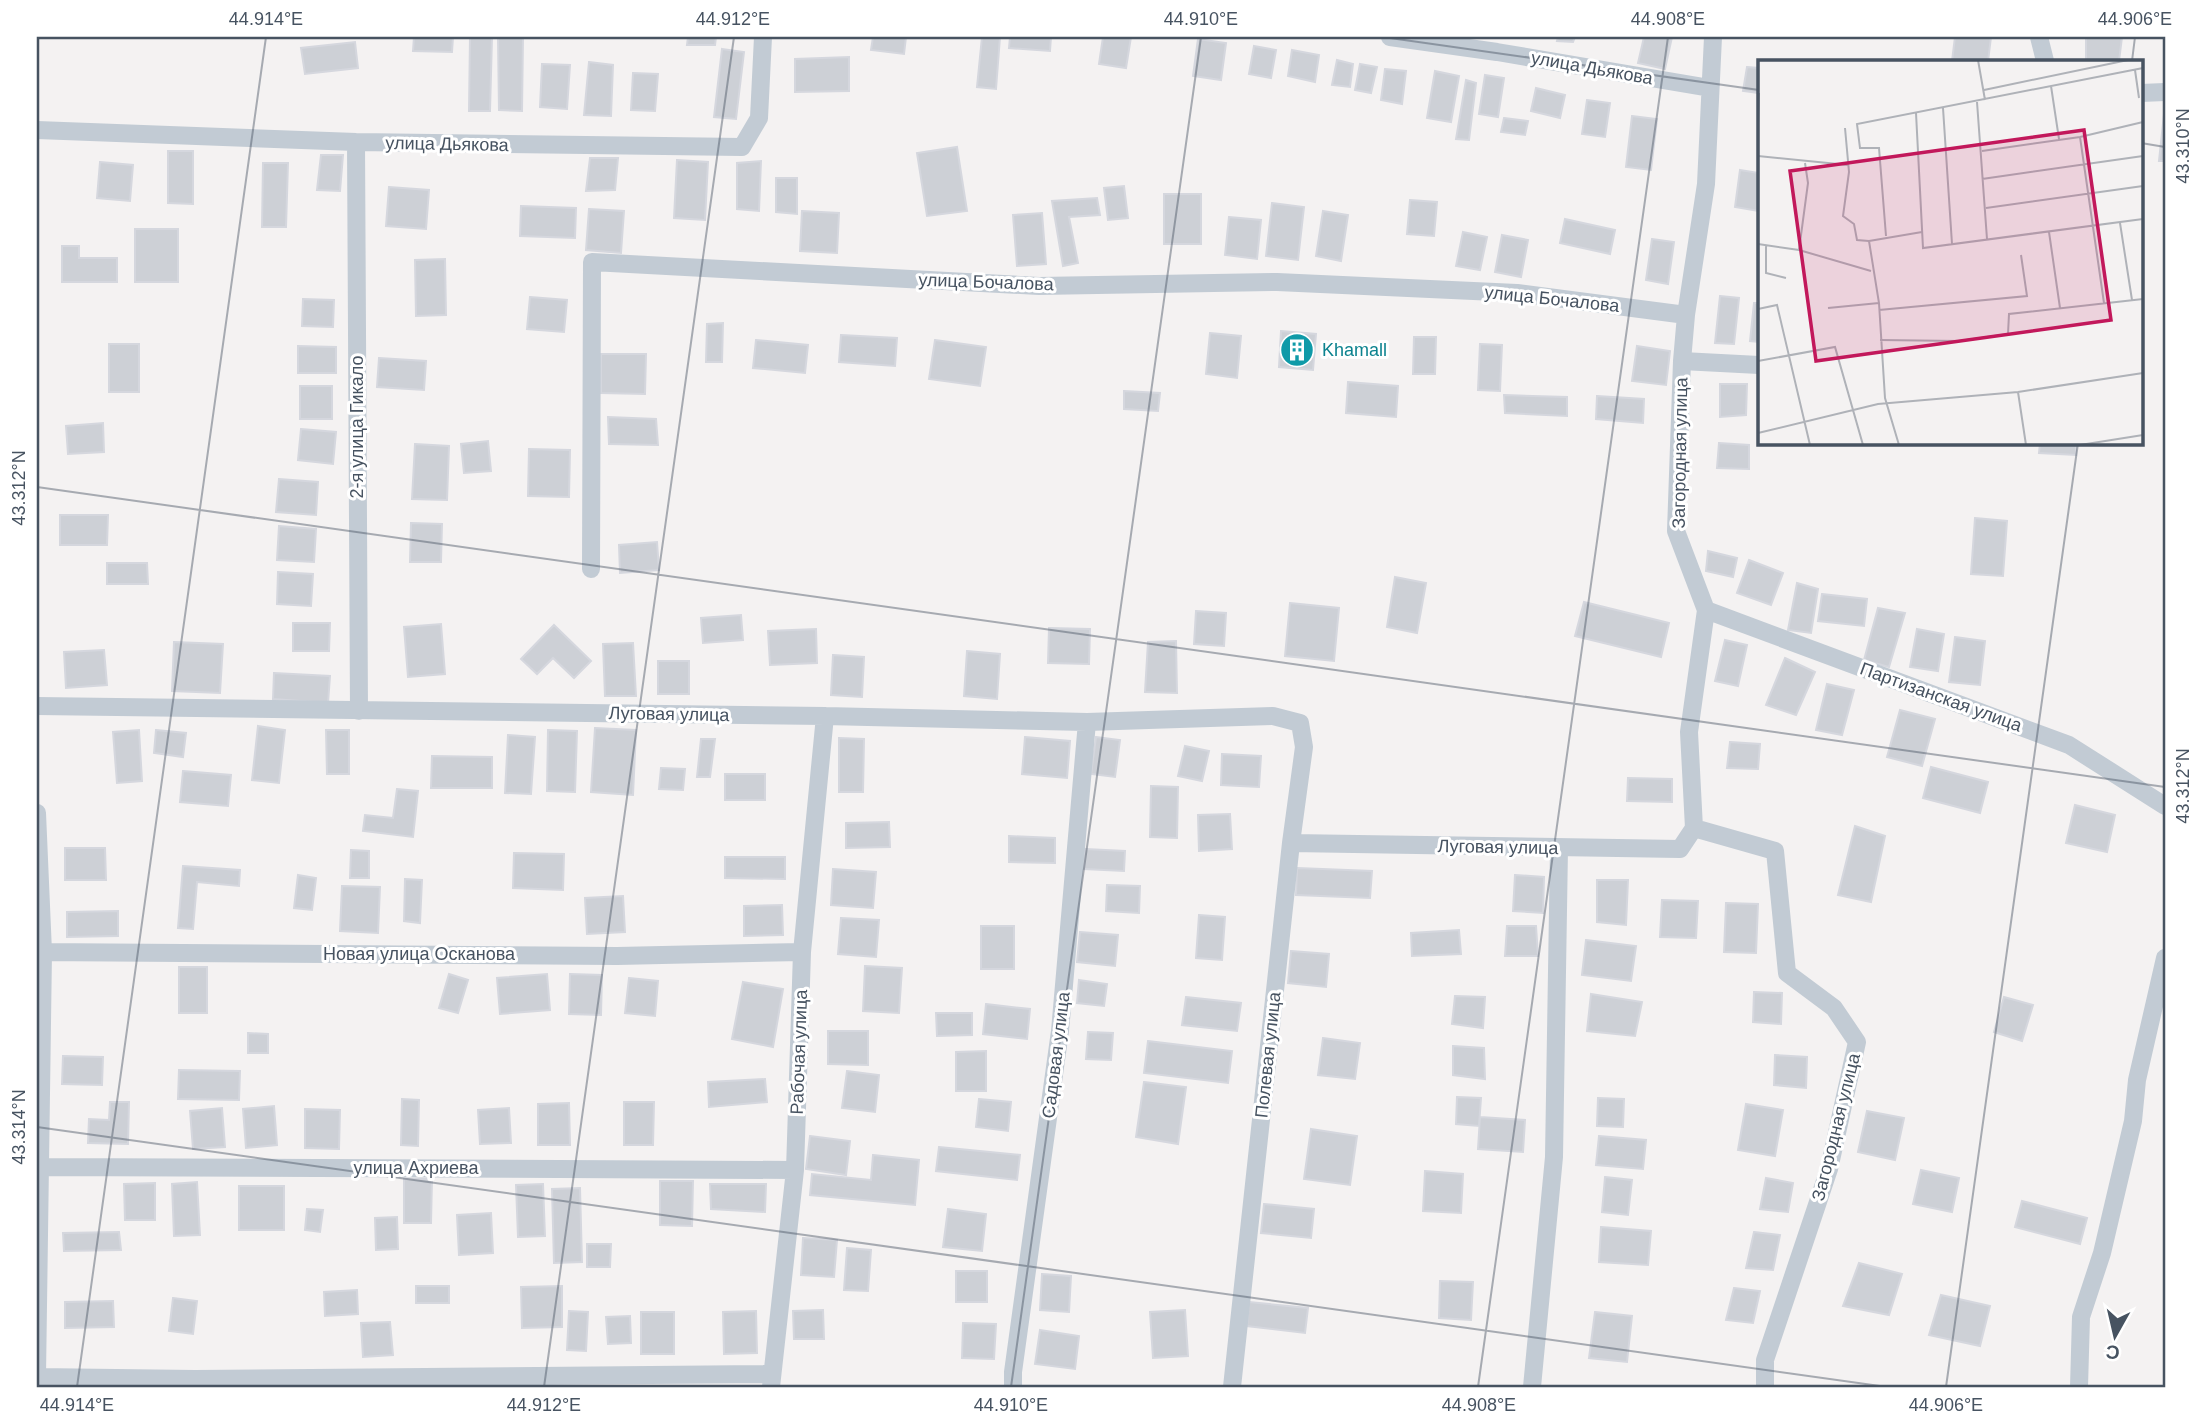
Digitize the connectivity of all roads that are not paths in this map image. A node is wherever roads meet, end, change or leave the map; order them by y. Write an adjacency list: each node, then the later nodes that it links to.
1 (763, 37): 10 (street, улица Дьякова)
2 (1391, 37): 6 (street, улица Дьякова)
3 (1713, 37): 6 (street, Загородная улица)
4 (2039, 37): 5 (street)
5 (2045, 60)
6 (1710, 88): 11 (street, Загородная улица)
7 (2165, 92): 8 (street)
8 (2142, 93)
9 (37, 130): 10 (street, улица Дьякова)
10 (356, 142): 17 (street, 2-я улица Гикало)
11 (1686, 315): 12 (street, Загородная улица); 14 (street, улица Бочалова)
12 (1682, 361): 13 (street); 15 (street, Загородная улица)
13 (1758, 365)
14 (592, 569)
15 (1706, 610): 21 (street, Партизанская улица); 23 (street, Загородная улица)
16 (37, 706): 17 (street, Луговая улица)
17 (359, 711): 18 (street, Луговая улица)
18 (825, 716): 19 (street, Луговая улица); 27 (street, Рабочая улица)
19 (1087, 722): 20 (street, Луговая улица); 34 (street, Садовая улица)
20 (1300, 723): 24 (street, Полевая улица)
21 (2165, 806)
22 (37, 813): 26 (street)
23 (1694, 828): 25 (street, Луговая улица); 37 (street, Загородная улица)
24 (1291, 843): 25 (street, Луговая улица); 35 (street, Полевая улица)
25 (1559, 848): 36 (street)
26 (40, 952): 27 (street, Новая улица Осканова); 29 (street)
27 (802, 952): 30 (street, Рабочая улица)
28 (2165, 958): 38 (street)
29 (38, 1167): 30 (street, улица Ахриева); 31 (street)
30 (795, 1170): 32 (street, Рабочая улица)
31 (37, 1377): 33 (street)
32 (771, 1381): 33 (street)
33 (195, 1383)
34 (1013, 1387)
35 (1232, 1387)
36 (1532, 1387)
37 (1765, 1387)
38 (2079, 1387)

